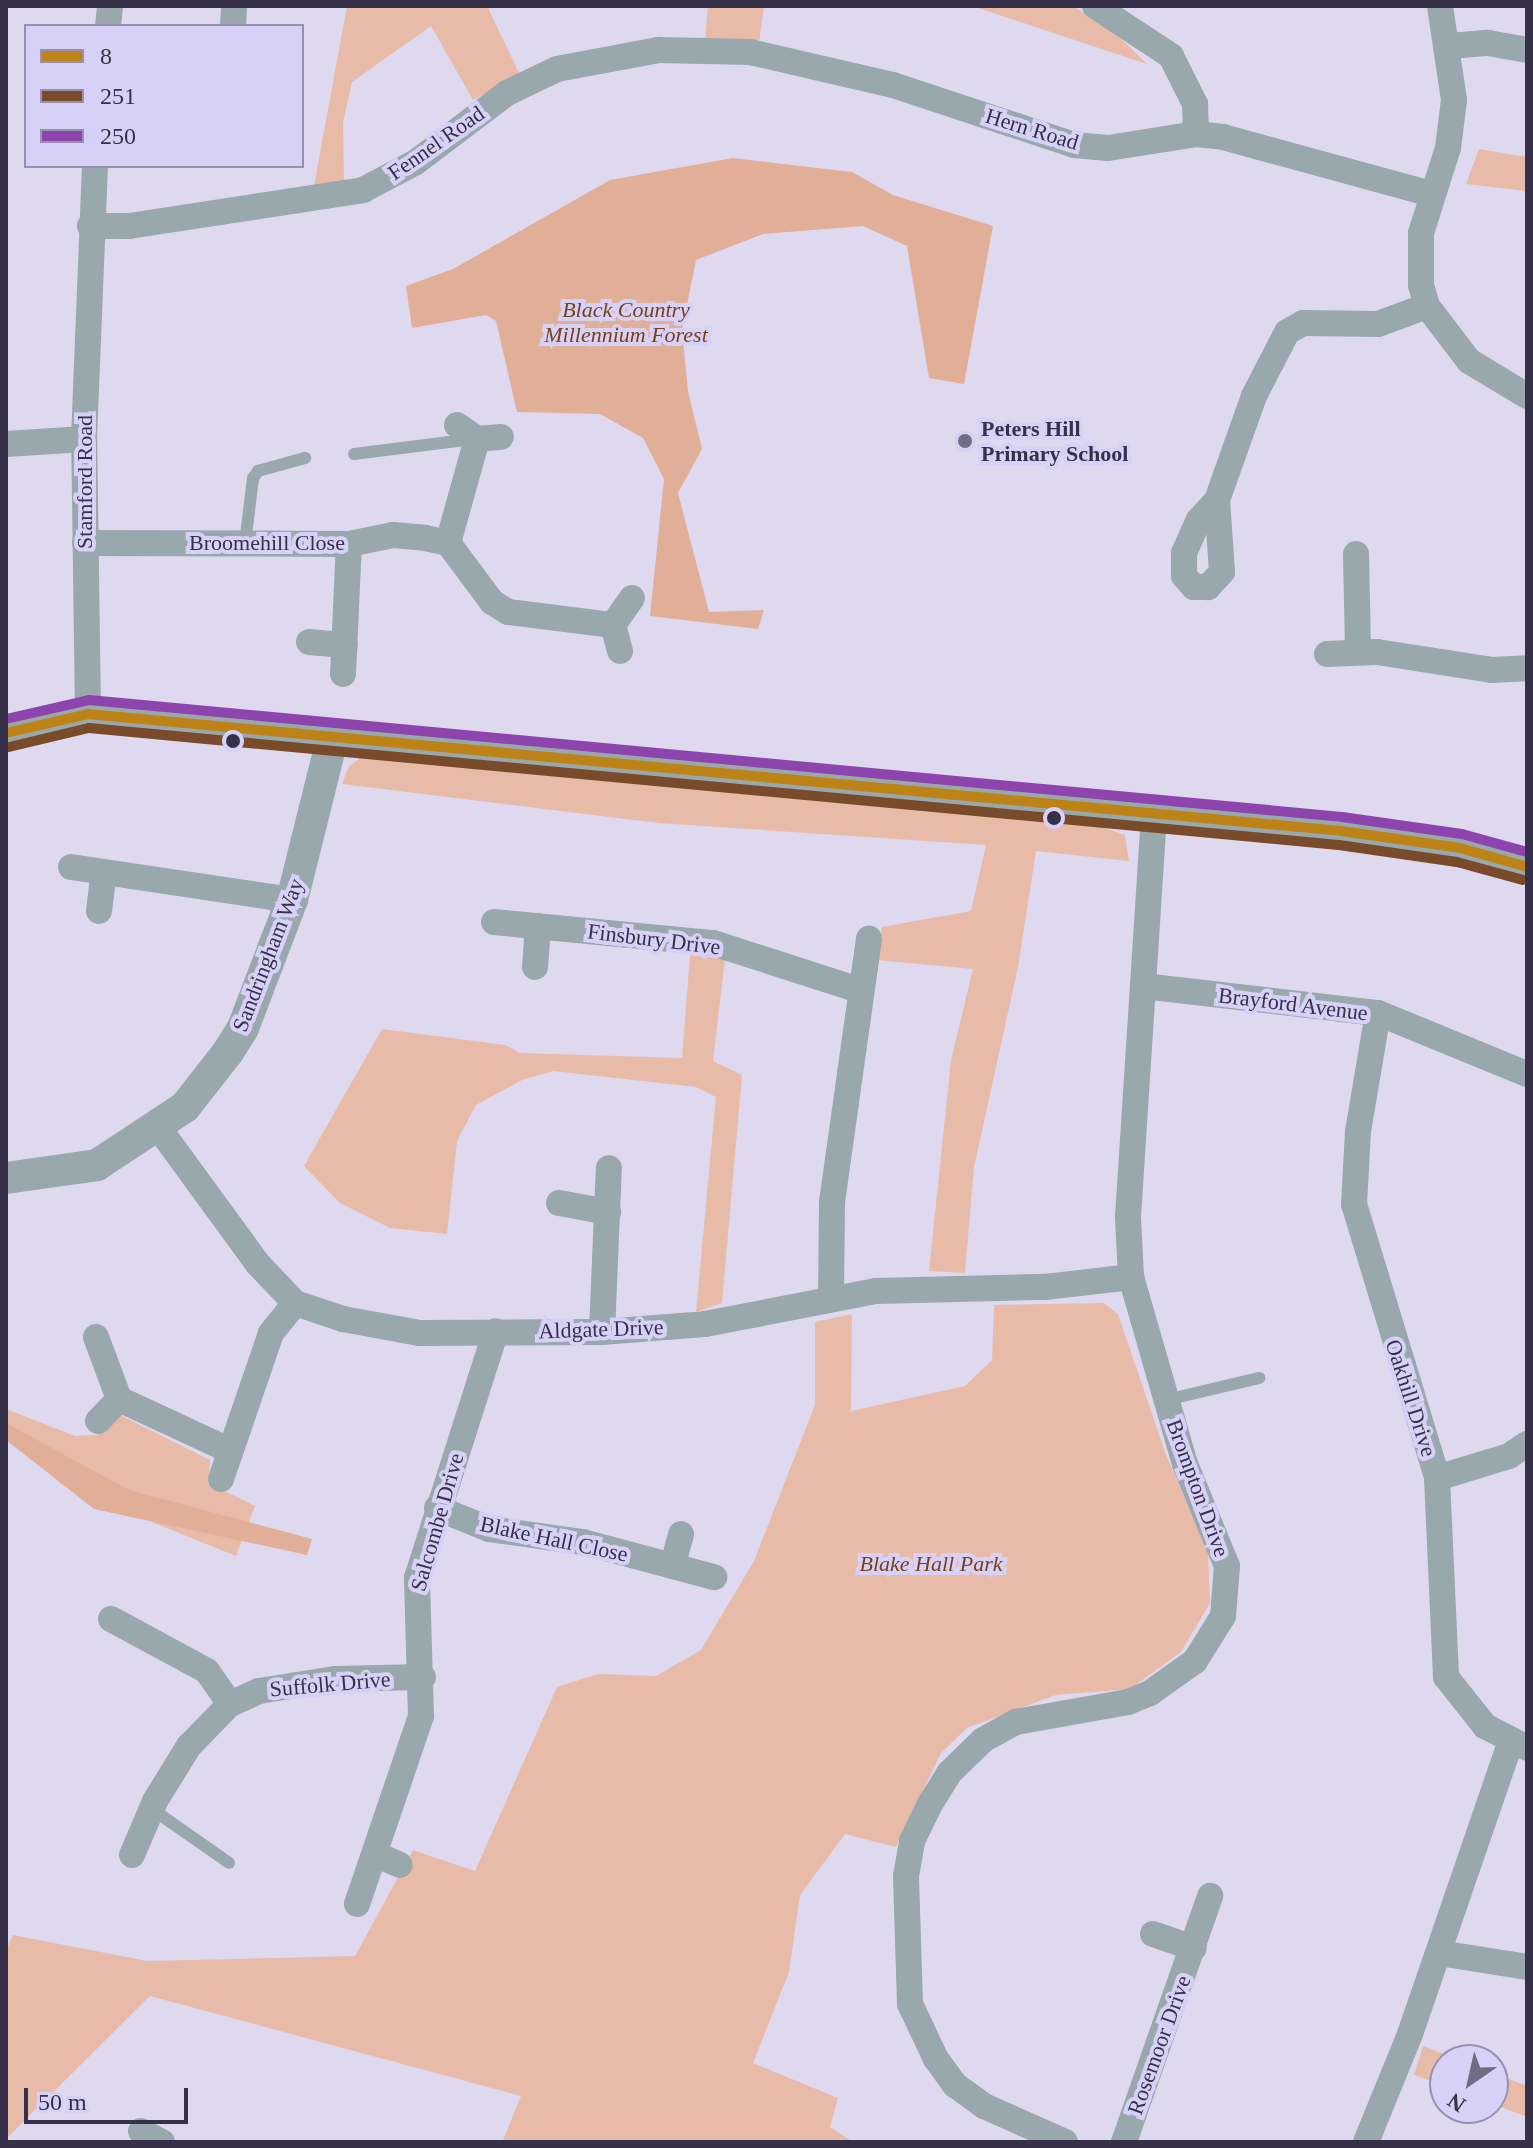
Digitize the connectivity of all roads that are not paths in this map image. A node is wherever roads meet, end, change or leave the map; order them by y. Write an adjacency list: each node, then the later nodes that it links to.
1 (1440, 6): 3 (street)
2 (1107, 9): 6 (street)
3 (1450, 46): 5 (street); 8 (street)
4 (728, 49): 6 (street, Hern Road); 9 (street, Fennel Road)
5 (1527, 50)
6 (1196, 134): 8 (street, Hern Road)
7 (95, 168): 9 (street, Stamford Road)
8 (1431, 194): 10 (street)
9 (90, 226): 13 (street, Stamford Road)
10 (1427, 306): 11 (street); 17 (street)
11 (1527, 396)
12 (478, 434): 15 (lane); 19 (street)
13 (84, 439): 14 (street); 18 (street, Stamford Road)
14 (6, 444)
15 (354, 454)
16 (305, 458): 20 (lane)
17 (1217, 500)
18 (85, 543): 20 (street, Broomehill Close); 32 (street, Stamford Road)
19 (448, 543): 21 (street, Broomehill Close); 24 (street)
20 (245, 544): 21 (street, Broomehill Close)
21 (349, 544): 26 (street)
22 (1356, 554): 28 (street)
23 (632, 598): 24 (street)
24 (613, 625): 27 (street)
25 (309, 642): 26 (street)
26 (345, 645): 31 (street)
27 (620, 651)
28 (1358, 652): 29 (street); 30 (street)
29 (1327, 654)
30 (1527, 668)
31 (343, 674)
32 (88, 714): 33 (street); 34 (street)
33 (6, 733)
34 (333, 736): 35 (street); 39 (street, Sandringham Way)
35 (1154, 816): 37 (street); 45 (street, Brompton Drive)
36 (71, 867): 38 (street)
37 (1527, 867)
38 (104, 872): 39 (street); 40 (street)
39 (292, 900): 49 (street, Sandringham Way)
40 (99, 911)
41 (494, 922): 42 (street, Finsbury Drive)
42 (538, 926): 44 (street); 46 (street, Finsbury Drive)
43 (869, 939): 46 (street)
44 (535, 967)
45 (1143, 986): 47 (street, Brayford Avenue); 54 (street, Brompton Drive)
46 (859, 990): 55 (street)
47 (1378, 1013): 48 (street, Brayford Avenue); 66 (street, Oakhill Drive)
48 (1527, 1074)
49 (158, 1127): 51 (street, Sandringham Way); 56 (street, Aldgate Drive)
50 (609, 1168): 53 (street)
51 (6, 1178)
52 (559, 1203): 53 (street)
53 (608, 1212): 58 (street)
54 (1131, 1277): 55 (street, Aldgate Drive); 62 (street, Brompton Drive)
55 (831, 1297): 58 (street, Aldgate Drive)
56 (295, 1303): 57 (street, Aldgate Drive); 65 (street)
57 (496, 1331): 58 (street, Aldgate Drive); 68 (street, Salcombe Drive)
58 (602, 1332)
59 (96, 1337): 61 (street)
60 (1259, 1378): 62 (lane)
61 (119, 1399): 63 (street); 65 (street)
62 (1166, 1400): 87 (street, Brompton Drive)
63 (98, 1421)
64 (1527, 1444): 66 (street)
65 (229, 1450): 67 (street)
66 (1437, 1478): 75 (street, Oakhill Drive)
67 (221, 1479)
68 (437, 1508): 70 (street, Blake Hall Close); 73 (street, Salcombe Drive)
69 (681, 1534): 70 (street)
70 (673, 1564): 71 (street, Blake Hall Close)
71 (714, 1577)
72 (111, 1619): 74 (street)
73 (423, 1677): 74 (street, Suffolk Drive); 77 (street, Salcombe Drive)
74 (230, 1704): 76 (street, Suffolk Drive)
75 (1519, 1746): 85 (street)
76 (152, 1809): 78 (street, Suffolk Drive); 79 (lane)
77 (375, 1854): 80 (street); 82 (street, Salcombe Drive)
78 (132, 1855)
79 (229, 1863)
80 (400, 1865)
81 (1210, 1896): 84 (street, Rosemoor Drive)
82 (357, 1904)
83 (1153, 1934): 84 (street, Rosemoor Drive)
84 (1194, 1948): 88 (street, Rosemoor Drive)
85 (1439, 1953): 86 (street); 89 (street)
86 (1527, 1967)
87 (1065, 2142)
88 (1124, 2142)
89 (1366, 2142)

